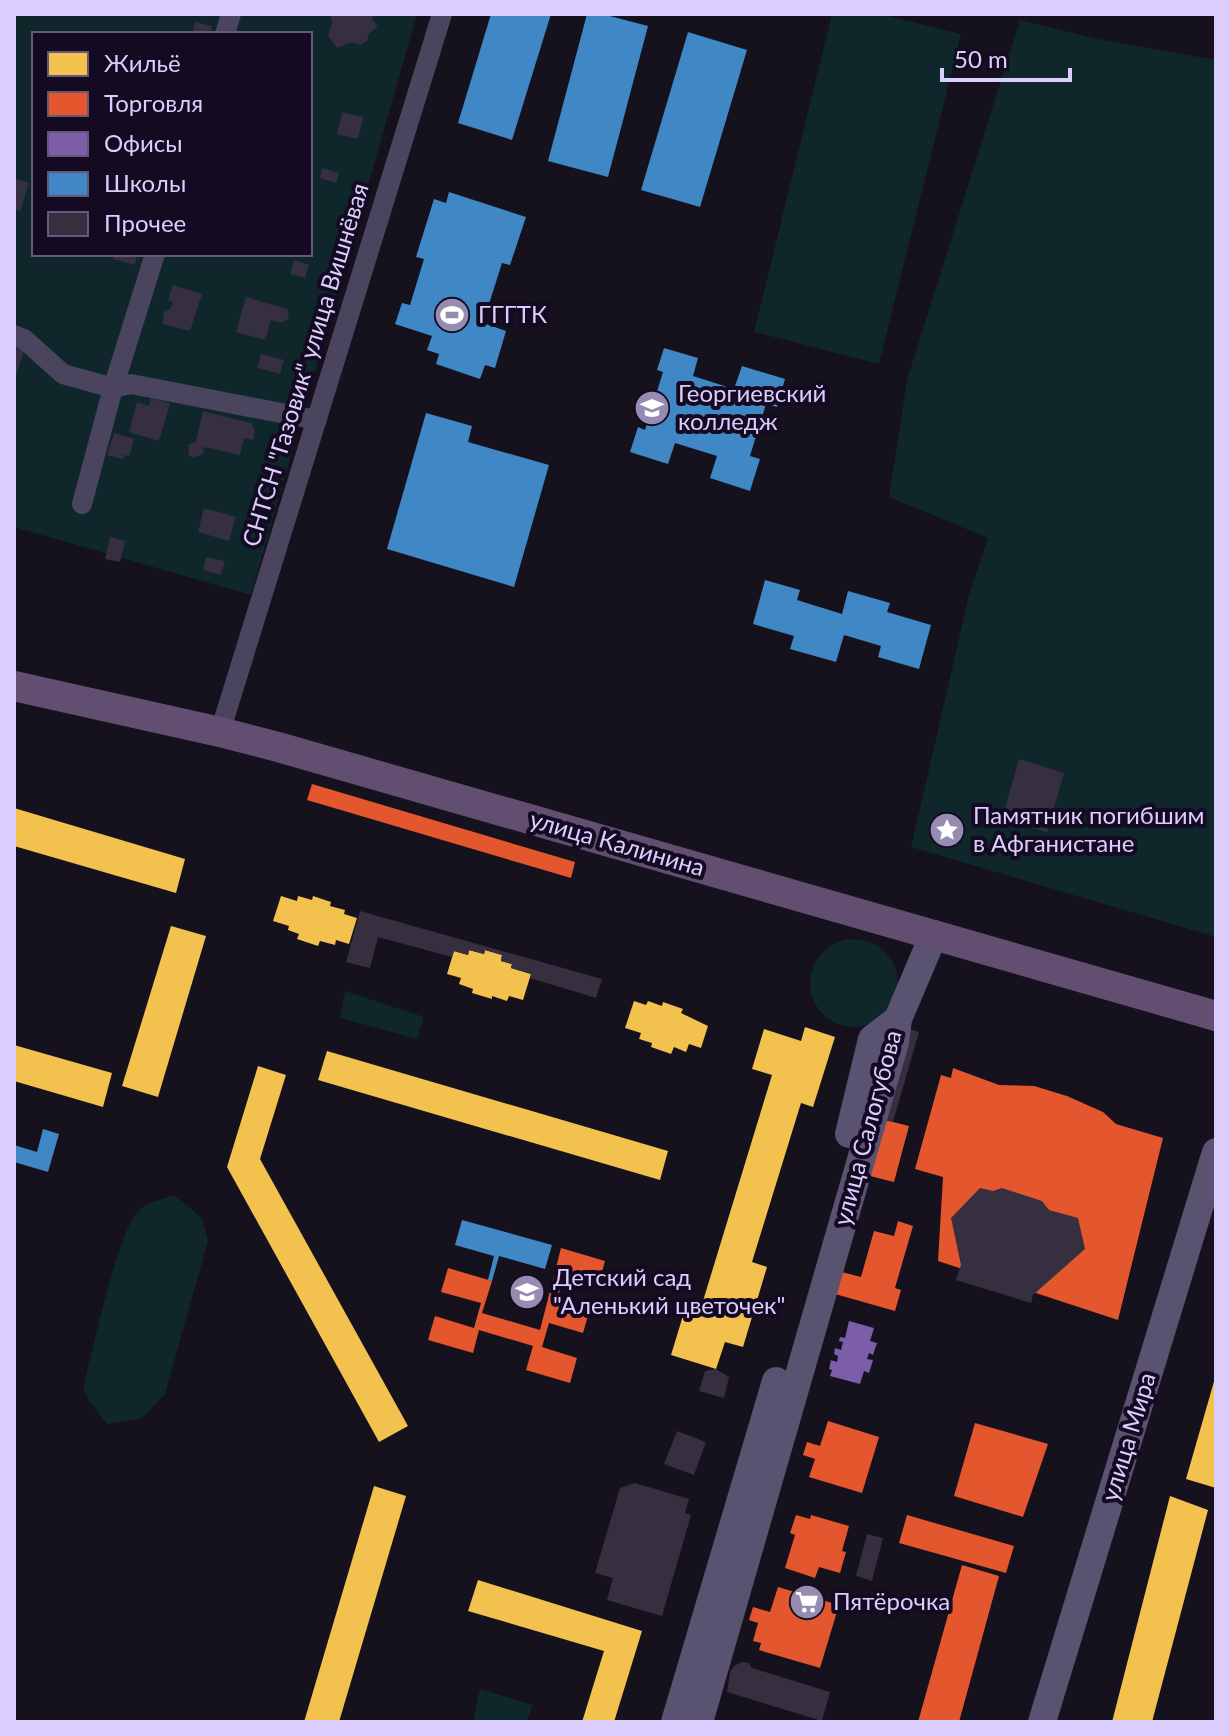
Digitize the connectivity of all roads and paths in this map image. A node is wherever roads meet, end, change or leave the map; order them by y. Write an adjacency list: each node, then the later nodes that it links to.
1 (442, 14): 5 (street, СНТСН "Газовик" улица Вишнёвая)
2 (154, 256): 4 (street)
3 (14, 335): 4 (street)
4 (113, 388): 5 (street); 6 (street)
5 (317, 420): 8 (street, СНТСН "Газовик" улица Вишнёвая)
6 (82, 504)
7 (14, 686): 8 (main road, улица Калинина)
8 (220, 732): 9 (main road, улица Калинина)
9 (934, 934): 10 (main road, улица Калинина); 11 (street)
10 (1216, 1016)
11 (898, 1019): 13 (street, улица Салогубова); 14 (street, улица Салогубова)
12 (1216, 1152): 15 (street, улица Мира)
13 (675, 1722)
14 (699, 1722)
15 (1042, 1722)

